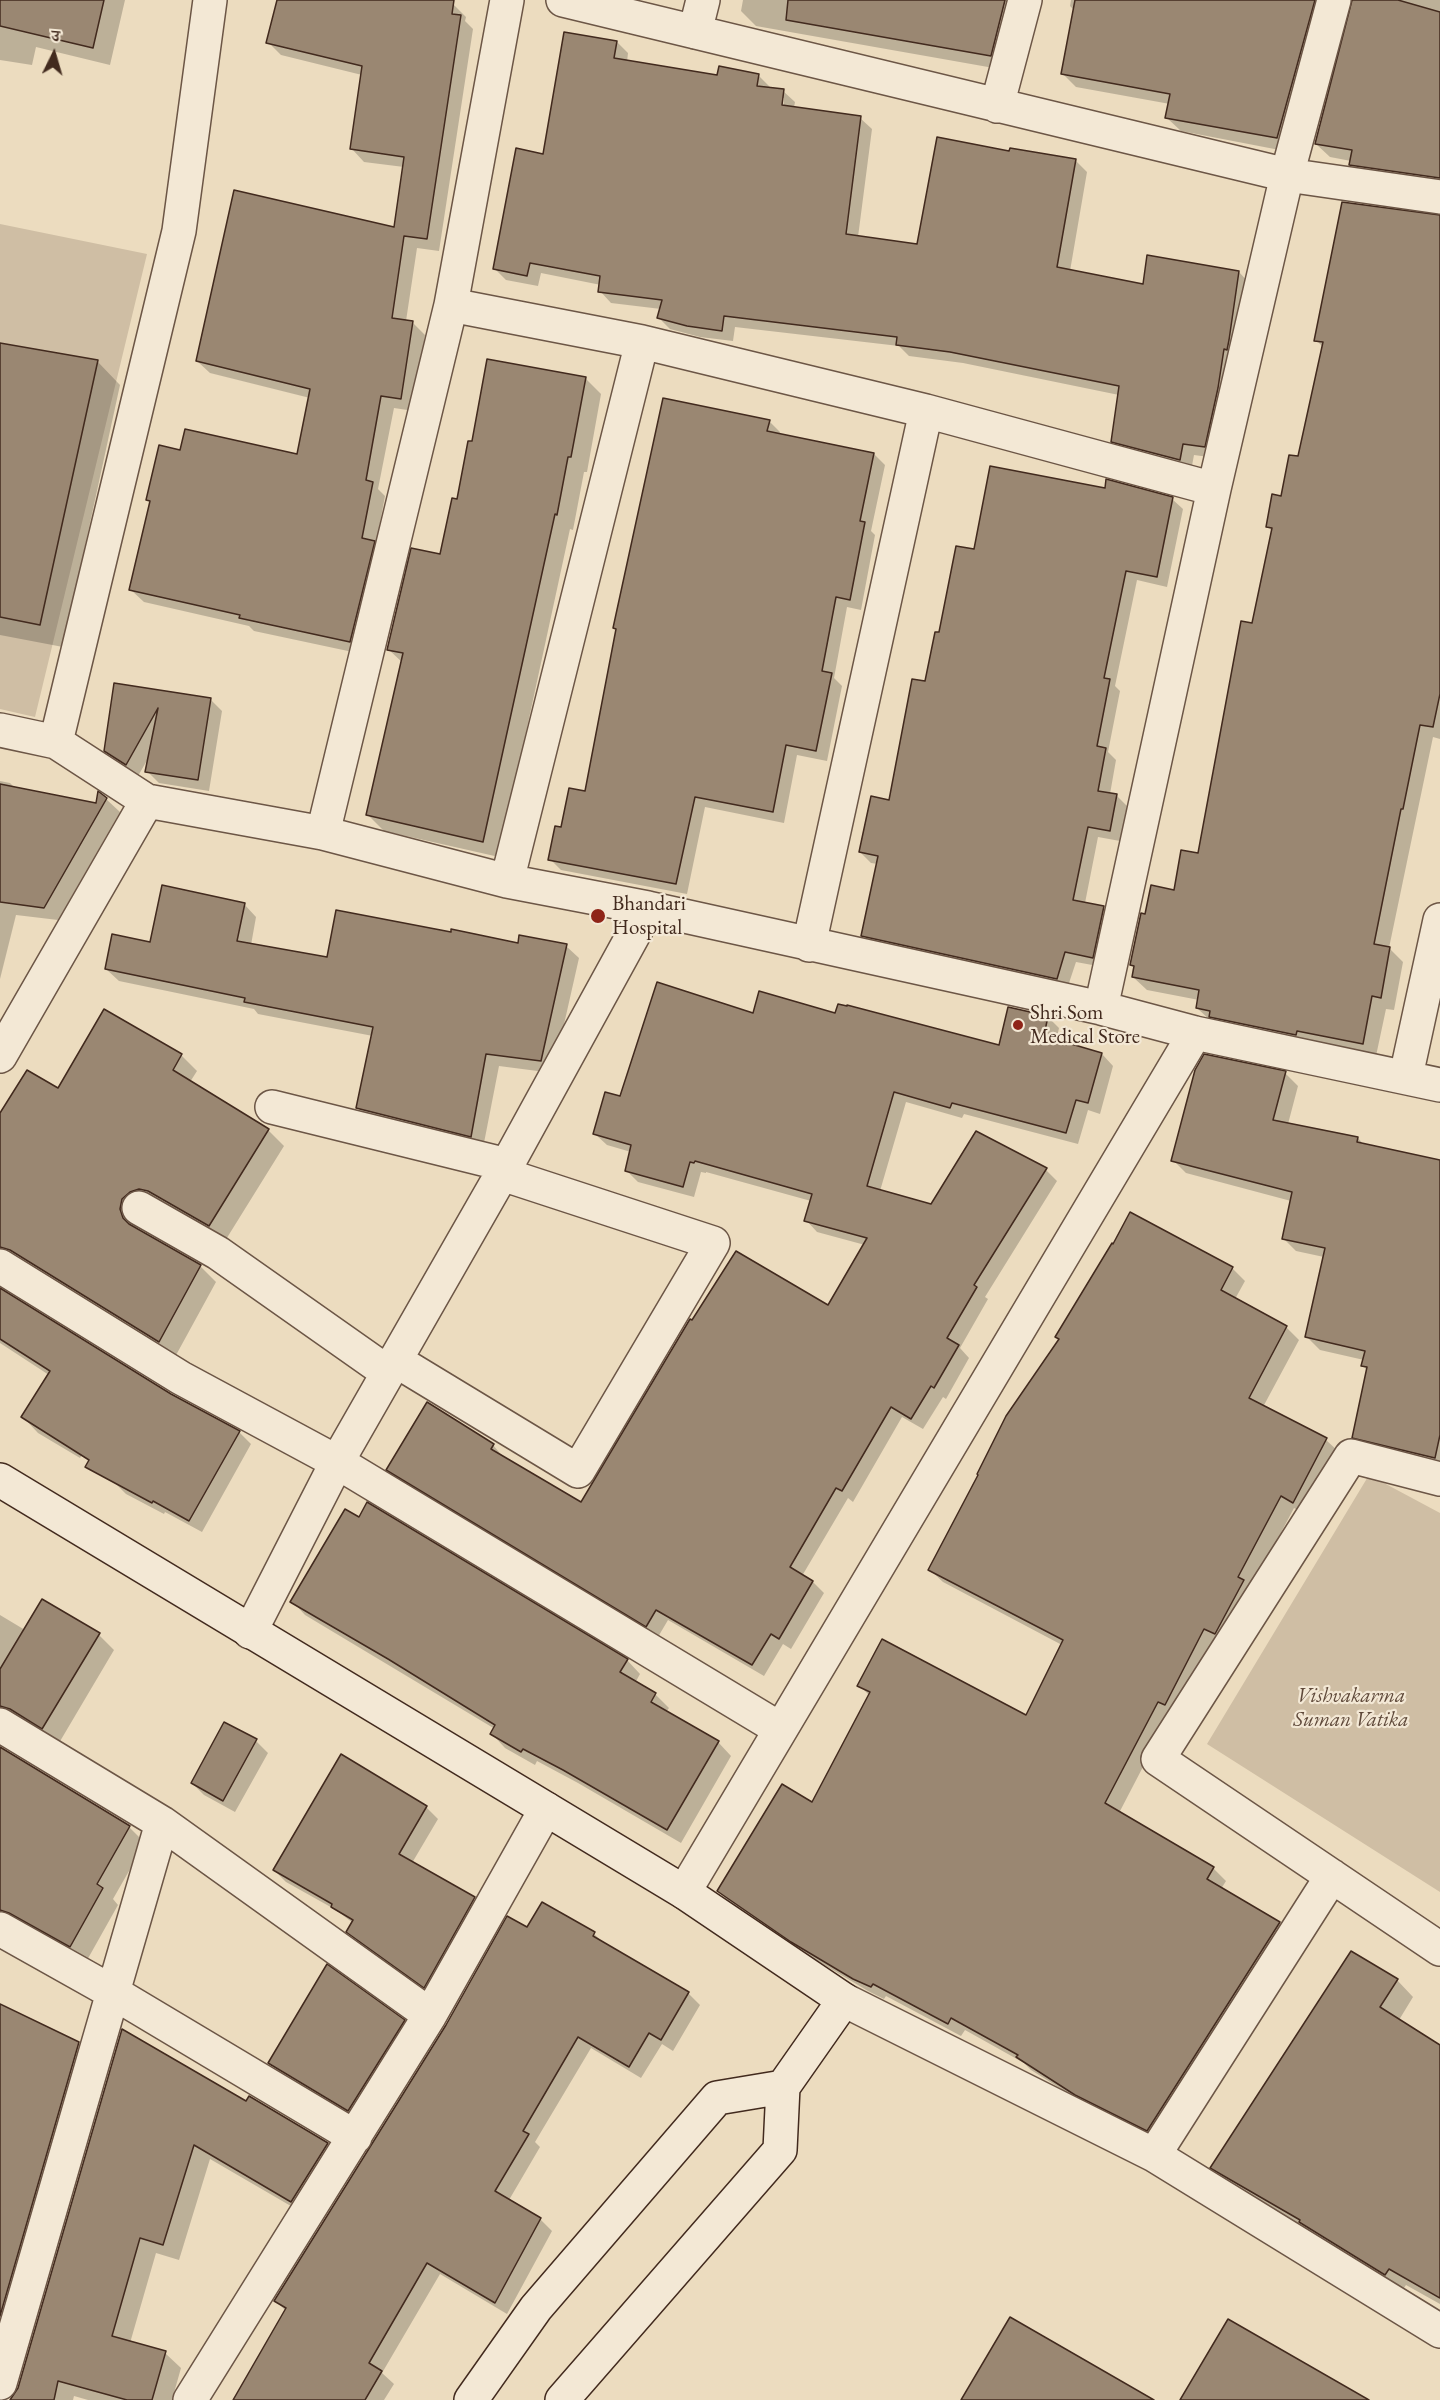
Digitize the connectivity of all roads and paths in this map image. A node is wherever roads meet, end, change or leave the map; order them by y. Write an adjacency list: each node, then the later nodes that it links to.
1 (210, 0): 16 (street)
2 (507, 0): 11 (street)
3 (562, 0): 7 (street)
4 (703, 0): 7 (street)
5 (1025, 0): 8 (street)
6 (1334, 0): 9 (street)
7 (695, 32): 8 (street)
8 (997, 106): 9 (street)
9 (1287, 175): 10 (street); 14 (street)
10 (1440, 196)
11 (451, 305): 12 (street); 18 (street)
12 (642, 342): 13 (street); 19 (street)
13 (926, 411): 14 (street); 22 (street)
14 (1214, 489): 23 (street)
15 (0, 730): 16 (street)
16 (56, 742): 17 (street)
17 (147, 801): 18 (street); 25 (street)
18 (323, 833): 19 (street)
19 (507, 881): 20 (street)
20 (648, 908): 22 (street); 29 (street)
21 (1440, 920): 26 (street)
22 (809, 945): 23 (street)
23 (1101, 1008): 24 (street)
24 (1195, 1033): 26 (street); 38 (street)
25 (0, 1056)
26 (1406, 1077): 27 (street)
27 (1440, 1085)
28 (272, 1107): 29 (street)
29 (504, 1169): 32 (street); 32 (street)
30 (139, 1208): 32 (street)
31 (0, 1266): 33 (street)
32 (391, 1366): 33 (street)
33 (337, 1462): 36 (street); 38 (street)
34 (1440, 1479): 41 (street)
35 (0, 1480): 36 (street)
36 (250, 1632): 39 (street)
37 (0, 1725): 40 (street)
38 (780, 1729): 42 (street)
39 (546, 1809): 42 (street); 47 (street)
40 (162, 1823): 45 (street); 47 (street)
41 (1332, 1876): 44 (street); 50 (street)
42 (684, 1892): 46 (street)
43 (0, 1929): 45 (street)
44 (1440, 1949)
45 (114, 1993): 49 (street); 52 (street)
46 (844, 2000): 48 (street); 50 (street)
47 (430, 2015): 49 (street)
48 (783, 2087): 54 (street); 55 (street)
49 (355, 2137): 53 (street)
50 (1154, 2155): 51 (street)
51 (1440, 2331)
52 (0, 2383)
53 (190, 2400)
54 (471, 2400)
55 (562, 2400)

